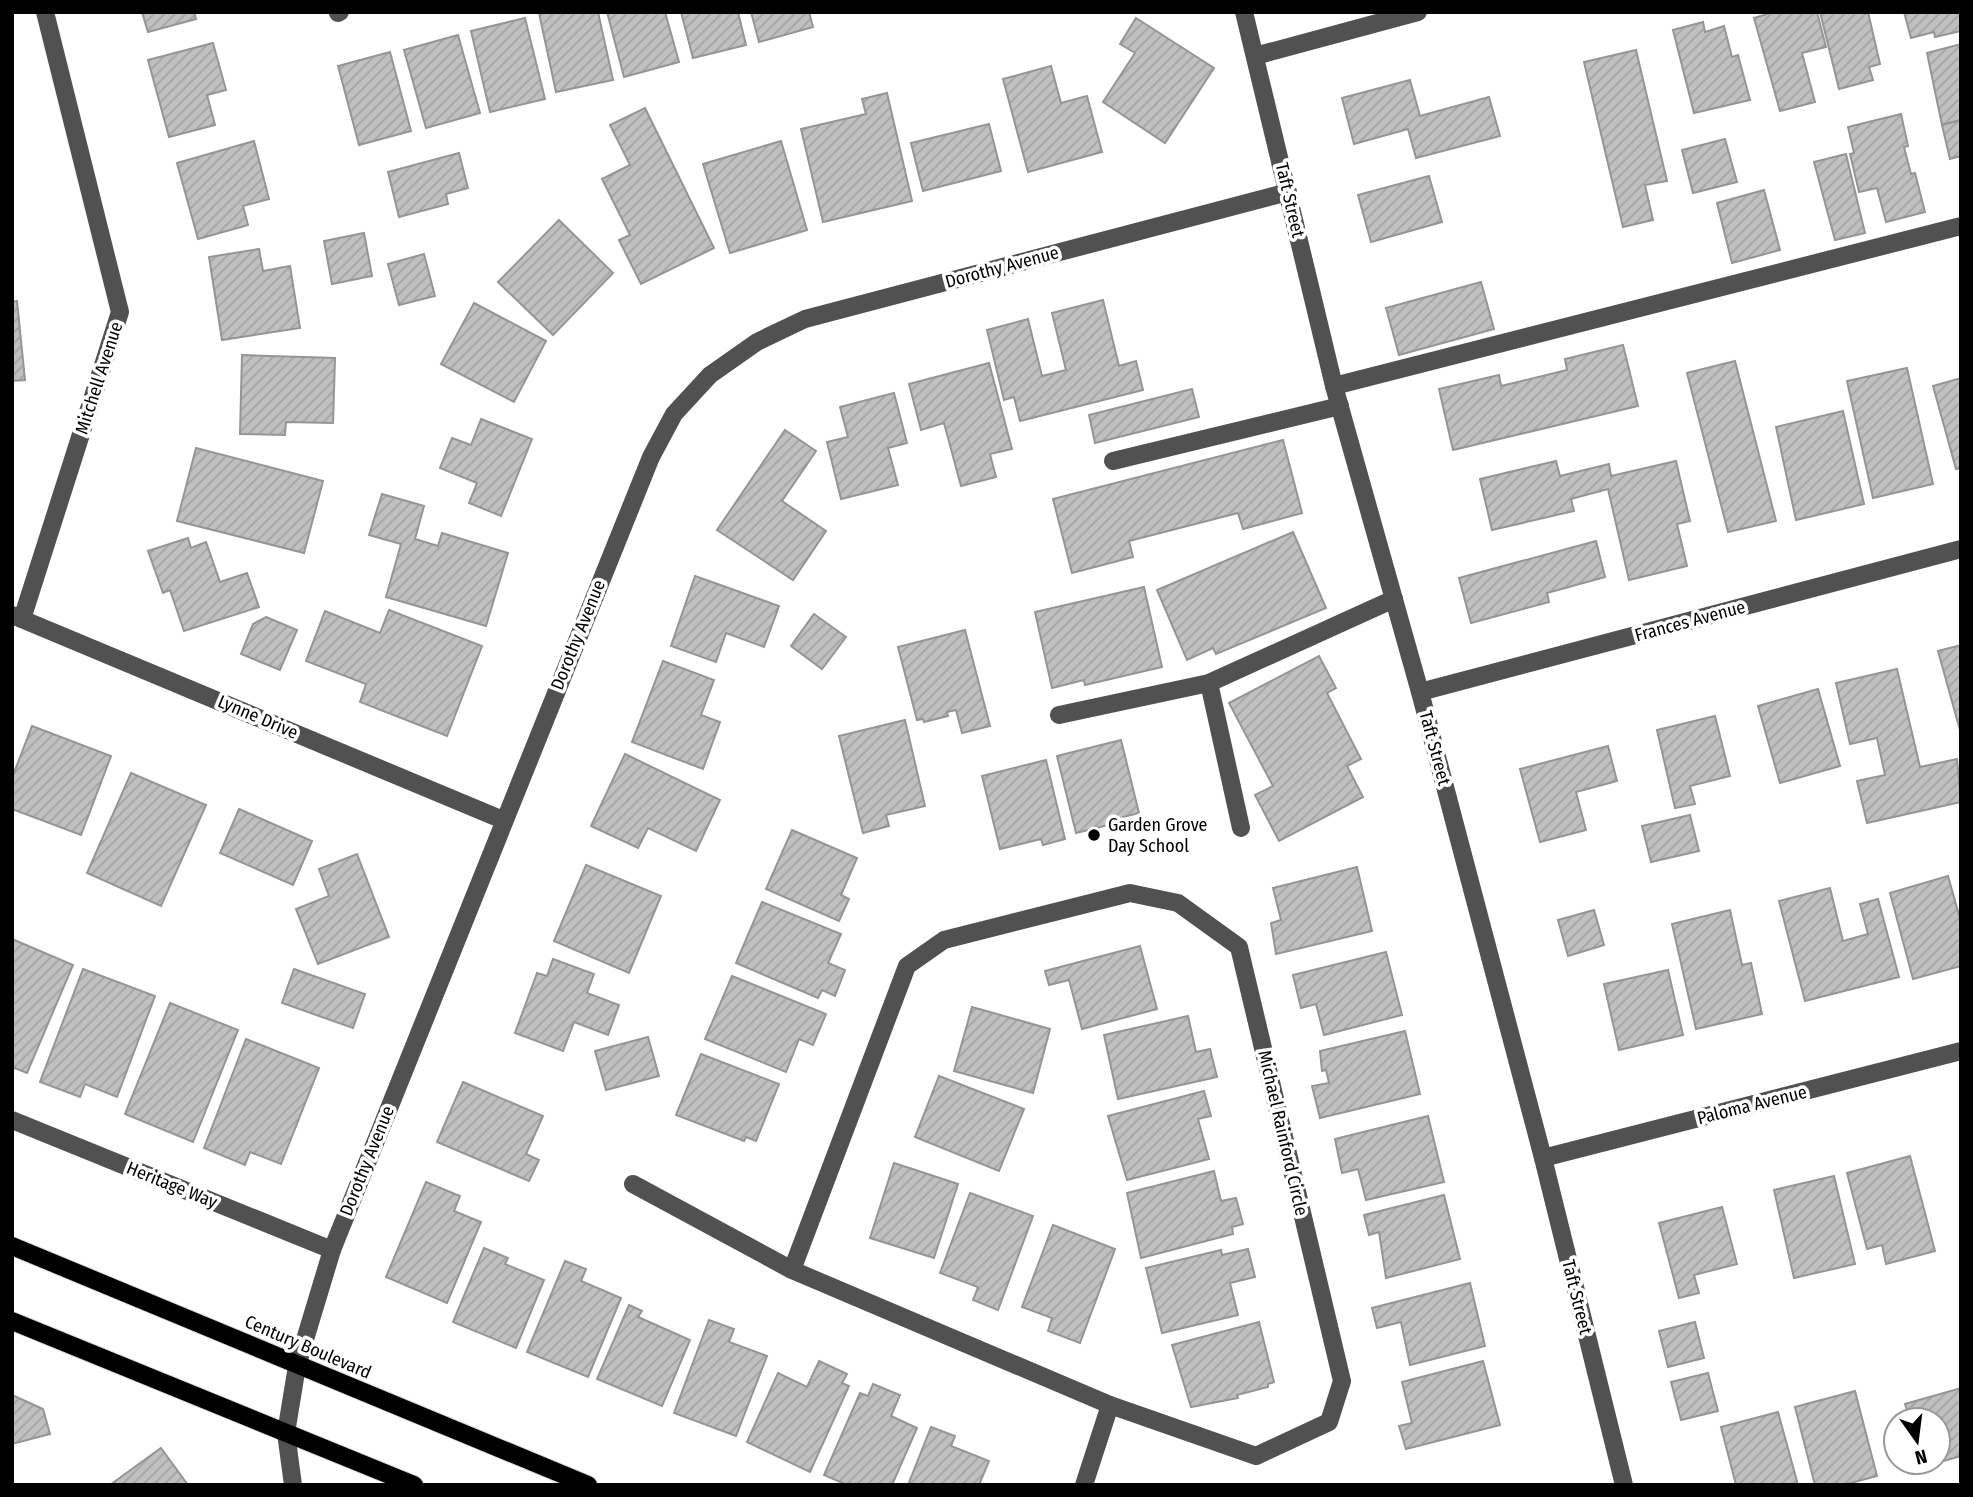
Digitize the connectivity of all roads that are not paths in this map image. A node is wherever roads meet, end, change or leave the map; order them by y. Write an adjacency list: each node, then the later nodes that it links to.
1 (45, 12): 12 (street, Mitchell Avenue)
2 (1244, 12): 4 (street, Taft Street)
3 (1418, 12): 4 (street)
4 (1255, 56): 5 (street, Taft Street)
5 (1287, 192): 7 (street, Taft Street); 16 (street, Dorothy Avenue)
6 (1961, 226): 7 (street)
7 (1334, 386): 8 (street, Taft Street)
8 (1340, 406): 9 (street); 11 (street, Taft Street)
9 (1113, 461)
10 (1961, 549): 14 (street, Frances Avenue)
11 (1394, 599): 13 (street); 14 (street, Taft Street)
12 (17, 617): 16 (street, Lynne Drive)
13 (1209, 683): 15 (street); 17 (street)
14 (1420, 692): 20 (street, Taft Street)
15 (1059, 715)
16 (503, 820): 23 (street, Dorothy Avenue)
17 (1241, 828)
18 (1961, 1051): 20 (street, Paloma Avenue)
19 (12, 1120): 23 (street, Heritage Way)
20 (1543, 1158): 33 (street, Taft Street)
21 (634, 1184): 24 (street, Michael Rainford Circle)
22 (12, 1246): 26 (main road, Century Boulevard)
23 (332, 1250): 26 (street, Dorothy Avenue)
24 (792, 1270): 27 (street, Michael Rainford Circle); 27 (street, Michael Rainford Circle)
25 (12, 1321): 28 (main road)
26 (297, 1366): 28 (street, Dorothy Avenue); 31 (main road, Century Boulevard)
27 (1110, 1405): 32 (street)
28 (286, 1433): 29 (street, Dorothy Avenue); 30 (main road)
29 (293, 1485)
30 (414, 1485)
31 (588, 1485)
32 (1084, 1485)
33 (1624, 1485)

